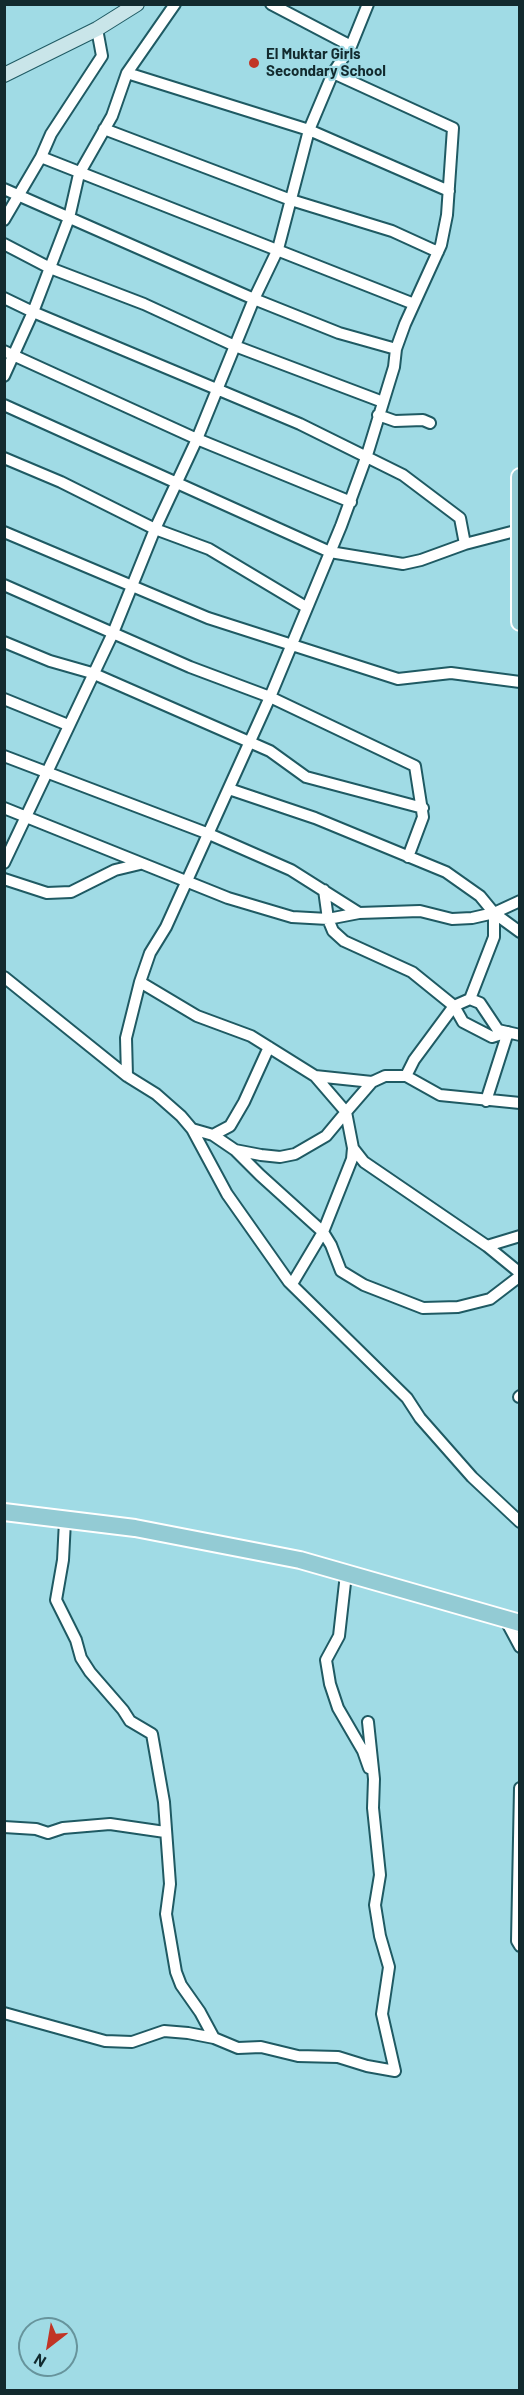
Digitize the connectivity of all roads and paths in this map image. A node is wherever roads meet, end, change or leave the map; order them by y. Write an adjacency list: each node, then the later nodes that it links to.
1 (176, 4): 7 (street)
2 (271, 4): 6 (street)
3 (368, 4): 6 (street)
4 (131, 6): 5 (street)
5 (97, 29): 9 (street); 12 (street)
6 (351, 46): 8 (street)
7 (127, 73): 10 (street); 11 (street)
8 (333, 73): 11 (street); 15 (street)
9 (4, 75)
10 (104, 129): 13 (street); 17 (street)
11 (309, 130): 15 (street); 17 (street)
12 (41, 157): 13 (street); 16 (street)
13 (79, 174): 18 (street); 21 (street)
14 (4, 189): 16 (street)
15 (449, 191): 22 (street)
16 (18, 194): 18 (street); 19 (street)
17 (291, 200): 21 (street); 22 (street)
18 (69, 218): 23 (street); 25 (street)
19 (4, 220)
20 (4, 244): 23 (street)
21 (278, 249): 25 (street); 26 (street)
22 (438, 252): 26 (street)
23 (50, 268): 27 (street); 28 (street)
24 (4, 298): 27 (street)
25 (254, 299): 28 (street); 29 (street)
26 (414, 304): 29 (street)
27 (33, 312): 30 (street); 32 (street)
28 (235, 346): 32 (street); 33 (street)
29 (396, 349): 33 (street)
30 (8, 353): 31 (street); 37 (street)
31 (4, 376)
32 (217, 389): 37 (street); 38 (street)
33 (382, 402): 35 (street)
34 (4, 405): 41 (street)
35 (378, 415): 36 (street); 38 (street)
36 (430, 423)
37 (197, 439): 41 (street); 42 (street)
38 (367, 455): 42 (street); 46 (street)
39 (4, 458): 43 (street)
40 (519, 477): 44 (main road)
41 (176, 484): 43 (street); 47 (street)
42 (351, 502): 47 (street)
43 (155, 529): 49 (street); 50 (street)
44 (519, 530): 46 (street); 51 (main road)
45 (4, 532): 49 (street)
46 (465, 544): 47 (street)
47 (330, 552): 50 (street)
48 (4, 585): 52 (street)
49 (131, 587): 52 (street); 54 (street)
50 (306, 607): 54 (street)
51 (519, 622)
52 (112, 633): 55 (street); 57 (street)
53 (4, 642): 55 (street)
54 (290, 645): 56 (street); 57 (street)
55 (92, 673): 59 (street); 60 (street)
56 (519, 682)
57 (270, 698): 60 (street); 65 (street)
58 (4, 699): 59 (street)
59 (68, 725): 62 (street)
60 (248, 743): 63 (street); 65 (street)
61 (4, 756): 62 (street)
62 (46, 773): 66 (street); 67 (street)
63 (229, 789): 67 (street); 68 (street)
64 (4, 808): 66 (street)
65 (423, 808): 68 (street)
66 (27, 818): 69 (street); 70 (street)
67 (209, 834): 72 (street); 73 (street)
68 (408, 856): 76 (street)
69 (4, 863)
70 (140, 864): 71 (street); 72 (street)
71 (4, 879)
72 (185, 882): 77 (street); 80 (street)
73 (324, 890): 75 (street); 77 (street)
74 (519, 901): 76 (street)
75 (359, 914): 76 (street); 77 (street)
76 (494, 914): 78 (street); 81 (street)
77 (328, 919): 82 (street)
78 (519, 932)
79 (4, 977): 86 (street)
80 (140, 982): 85 (street); 86 (street)
81 (470, 999): 82 (street); 83 (street)
82 (454, 1006): 83 (street); 88 (street)
83 (508, 1032): 84 (street); 90 (street)
84 (519, 1035)
85 (269, 1047): 87 (street); 94 (street)
86 (127, 1076): 93 (street)
87 (315, 1076): 89 (street); 92 (street)
88 (406, 1076): 89 (street); 90 (street)
89 (372, 1082): 92 (street)
90 (486, 1101): 91 (street)
91 (519, 1102)
92 (346, 1112): 95 (street); 96 (street)
93 (192, 1129): 94 (street); 101 (street)
94 (213, 1135): 96 (street)
95 (353, 1148): 97 (street); 99 (street)
96 (235, 1149): 97 (street)
97 (323, 1232): 100 (street); 101 (street)
98 (519, 1236): 99 (street)
99 (488, 1246): 100 (street)
100 (519, 1275)
101 (292, 1284): 104 (street)
102 (4, 1512): 103 (main road)
103 (65, 1521): 105 (main road); 112 (street)
104 (519, 1522)
105 (346, 1574): 106 (main road); 109 (street)
106 (513, 1621): 107 (street)
107 (519, 1647)
108 (368, 1722): 109 (street)
109 (374, 1779): 115 (street)
110 (519, 1788): 113 (street)
111 (4, 1827): 112 (street)
112 (165, 1832): 115 (street)
113 (519, 1946)
114 (4, 2013): 115 (street)
115 (214, 2038)

